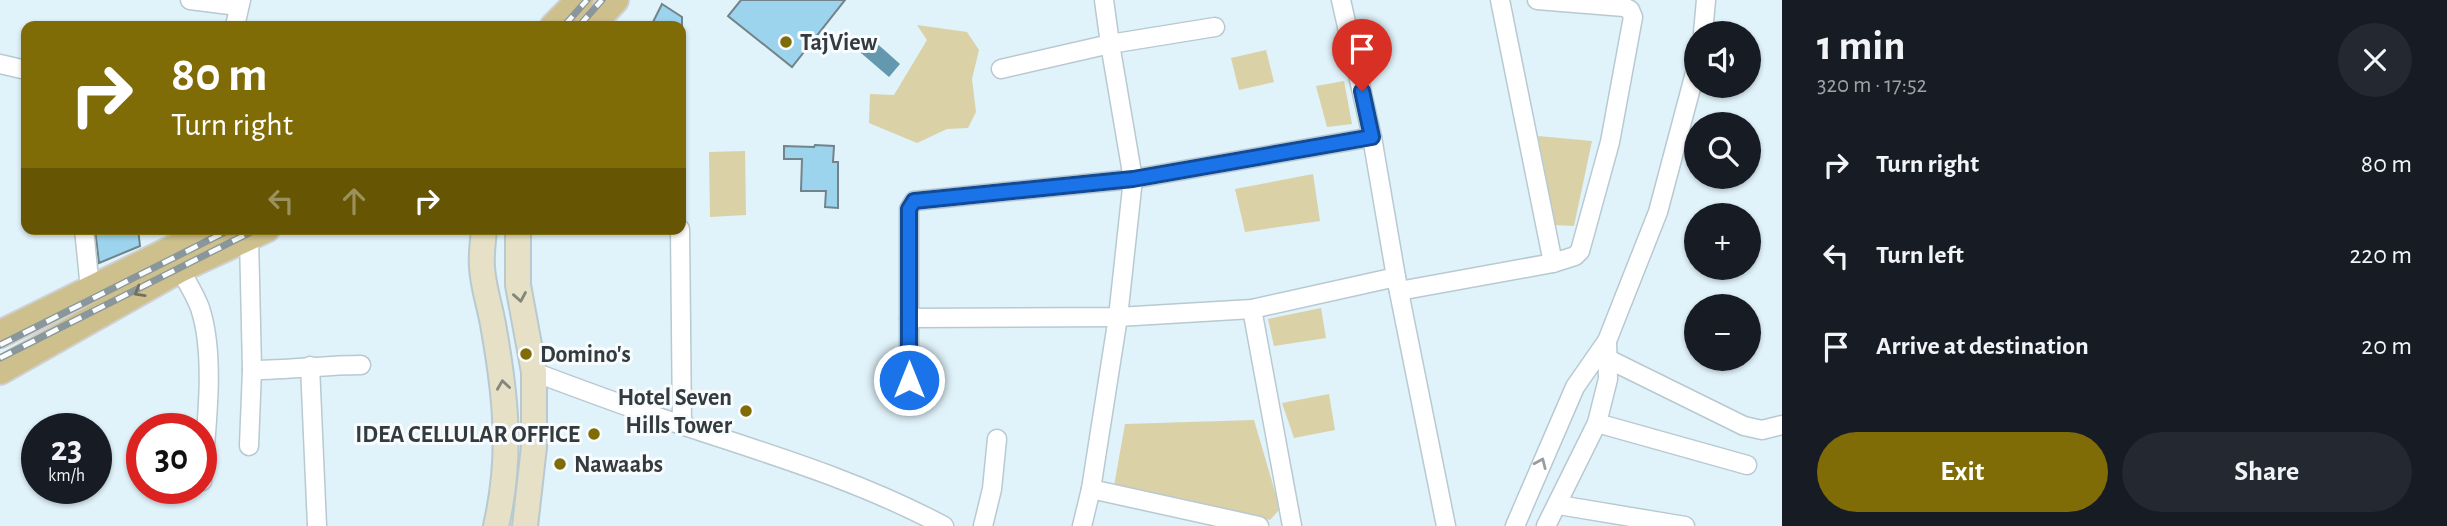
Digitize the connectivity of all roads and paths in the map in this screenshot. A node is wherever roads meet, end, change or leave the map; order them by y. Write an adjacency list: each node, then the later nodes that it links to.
1 (190, 0): 9 (street)
2 (580, 0): 11 (main road)
3 (615, 0): 12 (main road)
4 (1104, 0): 15 (street)
5 (1341, 0): 20 (street)
6 (1500, 0): 28 (street)
7 (1537, 0): 28 (street)
8 (1706, 0): 13 (street)
9 (239, 3): 10 (street)
10 (236, 21)
11 (559, 21)
12 (596, 21)
13 (1704, 21)
14 (1216, 27): 15 (street)
15 (1110, 44): 18 (street); 21 (street)
16 (0, 64): 17 (street)
17 (21, 69)
18 (1001, 69)
19 (1688, 98): 36 (street)
20 (1372, 137): 21 (street); 30 (street)
21 (1133, 179): 33 (street); 34 (street)
22 (85, 235): 31 (street)
23 (258, 235): 39 (street)
24 (484, 235): 53 (main road, one-way to 24)
25 (518, 235): 41 (main road, one-way to 41)
26 (680, 235): 45 (street)
27 (210, 236): 29 (main road); 31 (main road)
28 (1553, 263): 30 (street)
29 (180, 269): 40 (main road, one-way to 40); 43 (street)
30 (1397, 284): 32 (street); 60 (street)
31 (90, 289): 35 (main road)
32 (1252, 309): 33 (street); 59 (street)
33 (1118, 317): 34 (street); 50 (street)
34 (909, 318): 42 (street)
35 (0, 334)
36 (1607, 350): 44 (street); 46 (street); 61 (street, one-way to 36)
37 (361, 365): 38 (street)
38 (310, 366): 39 (street); 52 (street)
39 (253, 370): 48 (street)
40 (0, 371)
41 (534, 372): 45 (street); 54 (main road)
42 (909, 380)
43 (206, 413)
44 (1597, 423): 49 (street); 51 (street)
45 (682, 425): 55 (street)
46 (1782, 425)
47 (997, 439): 56 (street)
48 (249, 446)
49 (1748, 465)
50 (1090, 489): 57 (street); 58 (street)
51 (1559, 505): 62 (street); 63 (street)
52 (317, 526)
53 (496, 526)
54 (525, 526)
55 (944, 526)
56 (983, 526)
57 (1082, 526)
58 (1259, 526)
59 (1292, 526)
60 (1446, 526)
61 (1515, 526)
62 (1546, 526)
63 (1685, 526)

